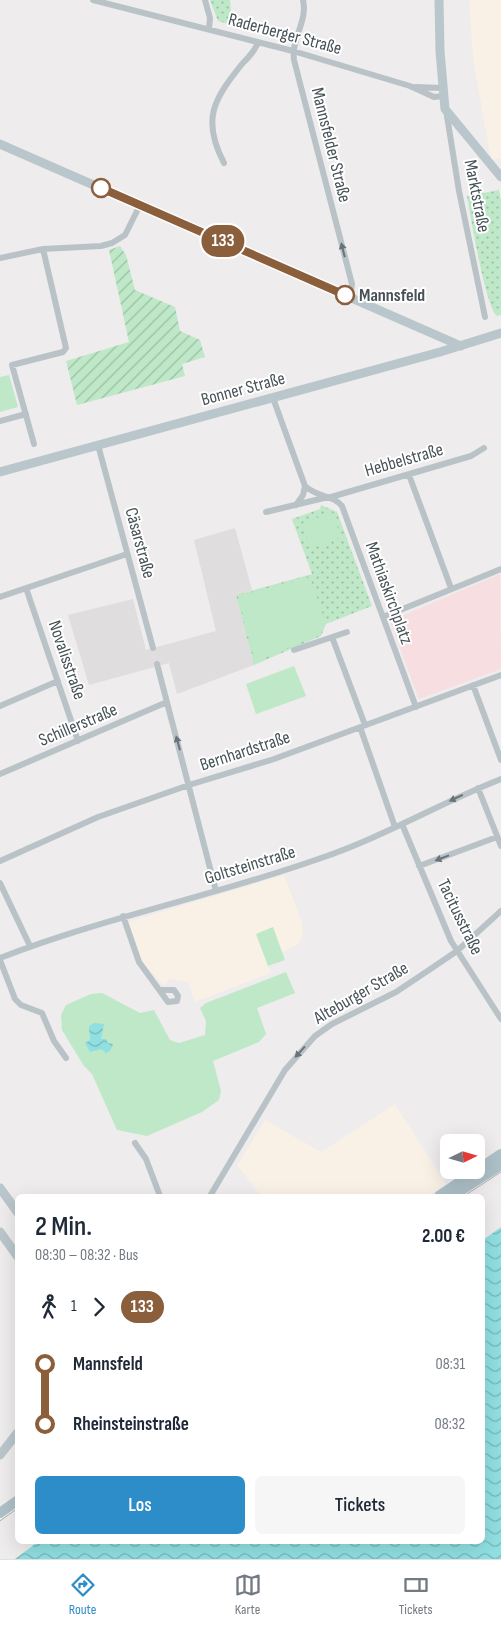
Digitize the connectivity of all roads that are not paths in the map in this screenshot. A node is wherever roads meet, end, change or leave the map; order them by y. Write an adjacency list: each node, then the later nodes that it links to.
1 (92, 0): 5 (street, Raderberger Straße)
2 (205, 0): 5 (street)
3 (303, 0): 7 (street)
4 (439, 0): 8 (main road, Marktstraße)
5 (209, 29): 6 (street, Raderberger Straße)
6 (258, 42): 7 (street, Raderberger Straße); 11 (street)
7 (293, 50): 8 (street, Raderberger Straße); 16 (street, Mannsfelder Straße, one-way to 7)
8 (443, 92): 9 (main road, Marktstraße)
9 (445, 109): 12 (main road, Marktstraße); 17 (street, Marktstraße)
10 (0, 144): 13 (main road)
11 (224, 163)
12 (501, 177)
13 (140, 205): 14 (street); 16 (main road)
14 (43, 249): 15 (street); 21 (street)
15 (1, 255)
16 (350, 298): 19 (main road)
17 (485, 317)
18 (499, 335): 19 (main road, Bonner Straße)
19 (461, 346): 20 (main road, Bonner Straße)
20 (273, 398): 24 (main road, Bonner Straße); 28 (street)
21 (26, 414): 22 (street); 23 (street)
22 (0, 421)
23 (34, 444)
24 (98, 445): 26 (main road, Bonner Straße); 32 (street, Cäsarstraße)
25 (484, 448): 27 (street, Hebbelstraße)
26 (0, 472)
27 (410, 475): 29 (street, Hebbelstraße); 35 (street)
28 (305, 486): 29 (street, Mathiaskirchplatz); 30 (street)
29 (329, 497): 30 (street); 37 (street, Mathiaskirchplatz)
30 (296, 505): 31 (street)
31 (266, 512)
32 (127, 554): 34 (street); 40 (street, Cäsarstraße)
33 (501, 568): 35 (street)
34 (26, 588): 36 (street); 44 (street, Novalisstraße)
35 (451, 588): 37 (street)
36 (0, 597)
37 (382, 617): 48 (street, Mathiaskirchplatz)
38 (347, 632): 39 (street)
39 (332, 637): 41 (street); 49 (street)
40 (153, 648)
41 (294, 650)
42 (157, 664): 46 (street)
43 (501, 676): 45 (street, Bernhardstraße)
44 (58, 681): 47 (street); 50 (street, Novalisstraße)
45 (474, 686): 48 (street, Bernhardstraße); 51 (street)
46 (166, 702): 50 (street, Schillerstraße); 54 (street, one-way to 46)
47 (1, 703)
48 (416, 707): 49 (street, Bernhardstraße)
49 (362, 726): 54 (street, Bernhardstraße); 57 (street)
50 (78, 741): 52 (street, Schillerstraße)
51 (501, 760)
52 (0, 774)
53 (501, 779): 55 (street, Goltsteinstraße)
54 (189, 785): 60 (street, Bernhardstraße); 63 (street)
55 (478, 788): 56 (street, Goltsteinstraße, one-way to 56); 58 (street)
56 (402, 824): 57 (street, Goltsteinstraße); 61 (street, Tacitusstraße)
57 (395, 827): 63 (street, Goltsteinstraße)
58 (497, 837): 59 (street); 61 (street, one-way to 61)
59 (501, 846)
60 (0, 861)
61 (419, 866): 67 (street, Tacitusstraße)
62 (0, 883): 66 (street)
63 (216, 891): 65 (street, Goltsteinstraße)
64 (501, 911): 67 (street, Alteburger Straße)
65 (123, 916): 66 (street, Goltsteinstraße); 69 (street)
66 (30, 946): 68 (street, Goltsteinstraße)
67 (457, 950): 70 (street, Tacitusstraße); 77 (street, Alteburger Straße, one-way to 77)
68 (0, 959): 71 (street)
69 (162, 990)
70 (500, 1015)
71 (66, 1058)
72 (135, 1143): 76 (street)
73 (501, 1154): 78 (main road)
74 (501, 1165): 79 (main road)
75 (0, 1188): 80 (main road)
76 (159, 1194)
77 (211, 1194)
78 (442, 1194)
79 (455, 1194)
80 (15, 1209)
81 (0, 1232): 82 (main road)
82 (15, 1253)
83 (15, 1436): 84 (main road)
84 (0, 1455)
85 (15, 1502): 86 (main road)
86 (0, 1513)

